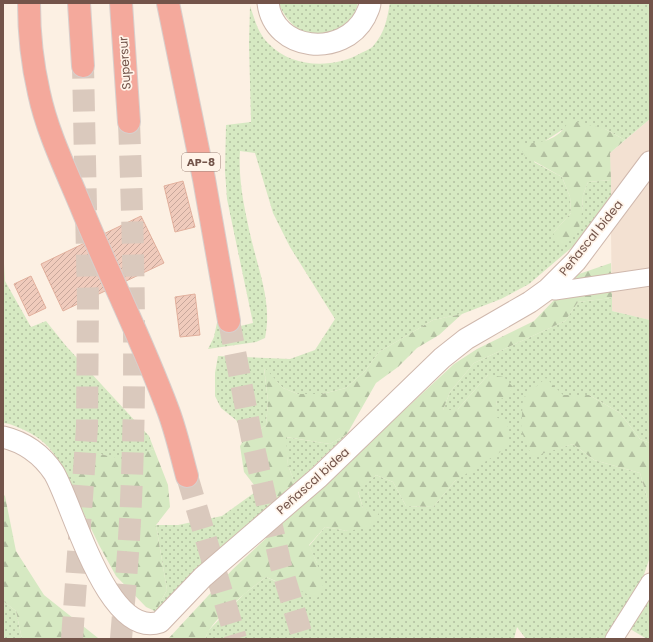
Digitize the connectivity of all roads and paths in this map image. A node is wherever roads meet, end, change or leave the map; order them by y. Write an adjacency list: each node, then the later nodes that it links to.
1 (29, 3): 14 (highway)
2 (79, 3): 7 (highway)
3 (121, 3): 8 (highway, Supersur)
4 (168, 3): 12 (highway, AP-8)
5 (268, 3): 6 (street)
6 (370, 3)
7 (83, 66)
8 (130, 122)
9 (650, 162): 11 (street, Peñascal bidea)
10 (650, 277): 11 (street)
11 (548, 289): 13 (street, Peñascal bidea)
12 (229, 321)
13 (3, 437)
14 (187, 476)
15 (650, 582): 16 (street)
16 (614, 639)

